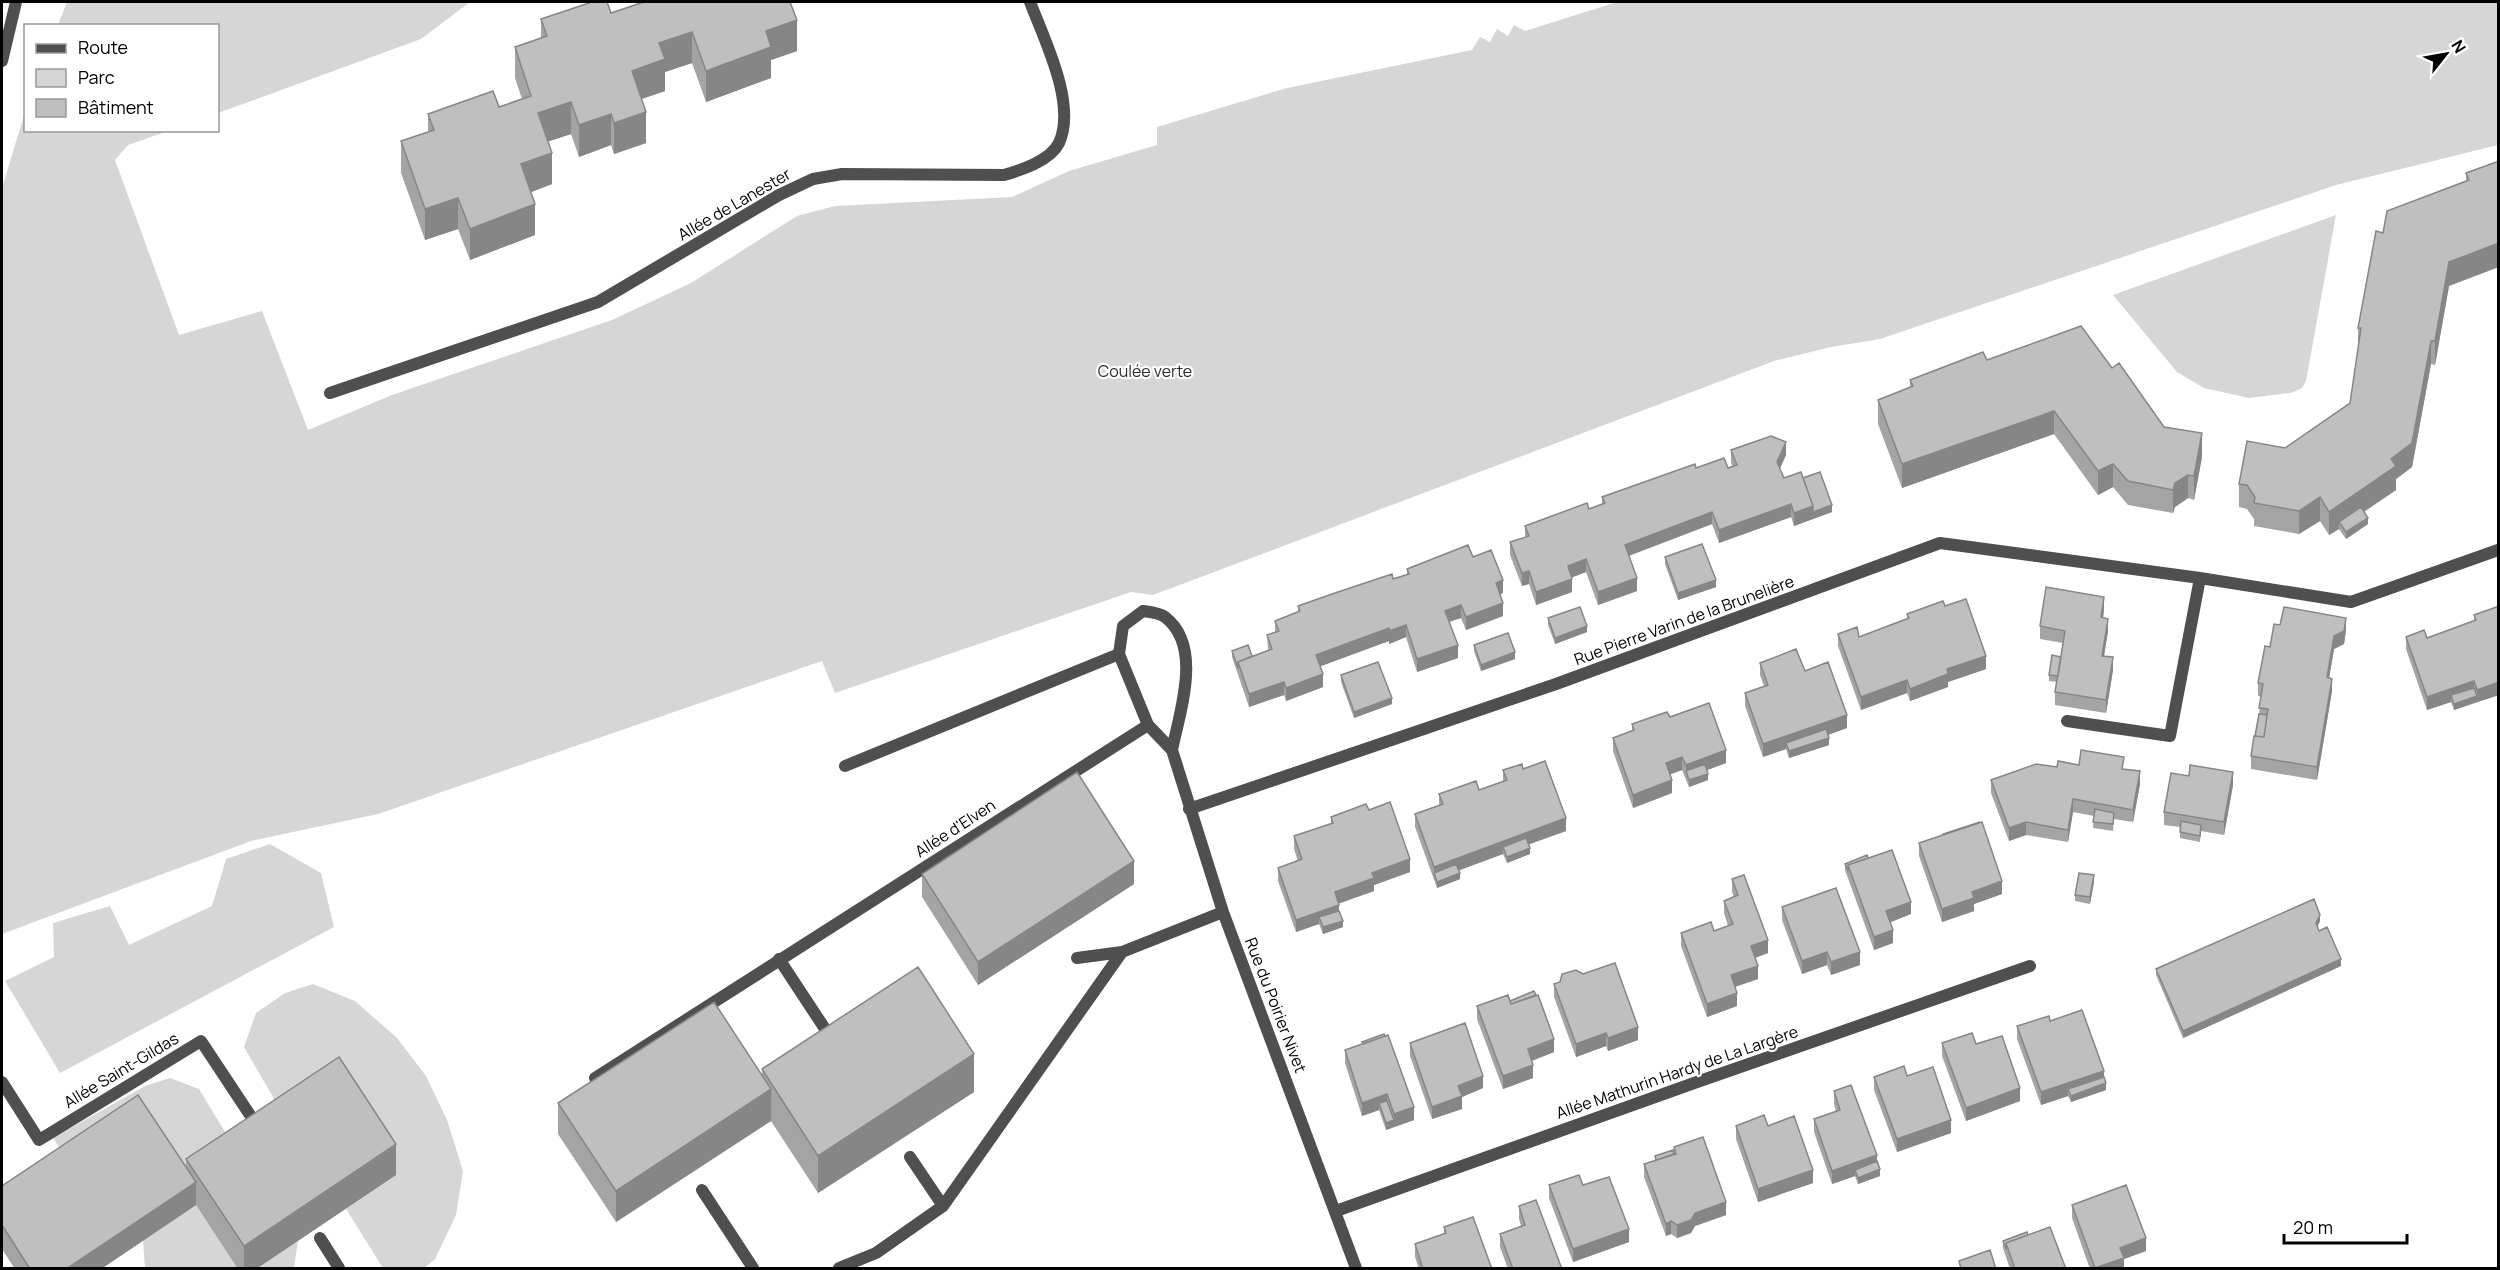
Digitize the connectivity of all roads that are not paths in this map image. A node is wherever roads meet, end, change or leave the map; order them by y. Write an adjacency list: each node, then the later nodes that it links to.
1 (16, 2): 3 (street)
2 (1030, 2): 4 (street, Allée de Lanester)
3 (2, 61)
4 (330, 393)
5 (2499, 550): 6 (street, Rue Pierre Varin de la Brunelière)
6 (2200, 578): 8 (street); 12 (street, Rue Pierre Varin de la Brunelière)
7 (1119, 654): 9 (street); 10 (street); 11 (street)
8 (2067, 721)
9 (1148, 725): 10 (street); 16 (street, Allée d'Elven)
10 (1172, 750): 12 (street, Rue du Poirier Nivet)
11 (845, 766)
12 (1190, 809): 13 (street, Rue du Poirier Nivet)
13 (1223, 912): 14 (street); 25 (street, Rue du Poirier Nivet)
14 (1122, 952): 15 (street); 24 (street)
15 (1077, 958)
16 (779, 959): 18 (street); 19 (street, Allée d'Elven)
17 (2030, 966): 25 (street, Allée Mathurin Hardy de La Largère)
18 (833, 1041)
19 (595, 1078)
20 (2, 1082): 21 (street, Allée Saint-Gildas)
21 (252, 1119)
22 (910, 1157): 24 (street)
23 (702, 1190): 28 (street)
24 (943, 1206): 29 (street)
25 (1336, 1211): 30 (street, Rue du Poirier Nivet)
26 (320, 1238): 27 (street)
27 (339, 1269)
28 (753, 1269)
29 (839, 1269)
30 (1356, 1269)

